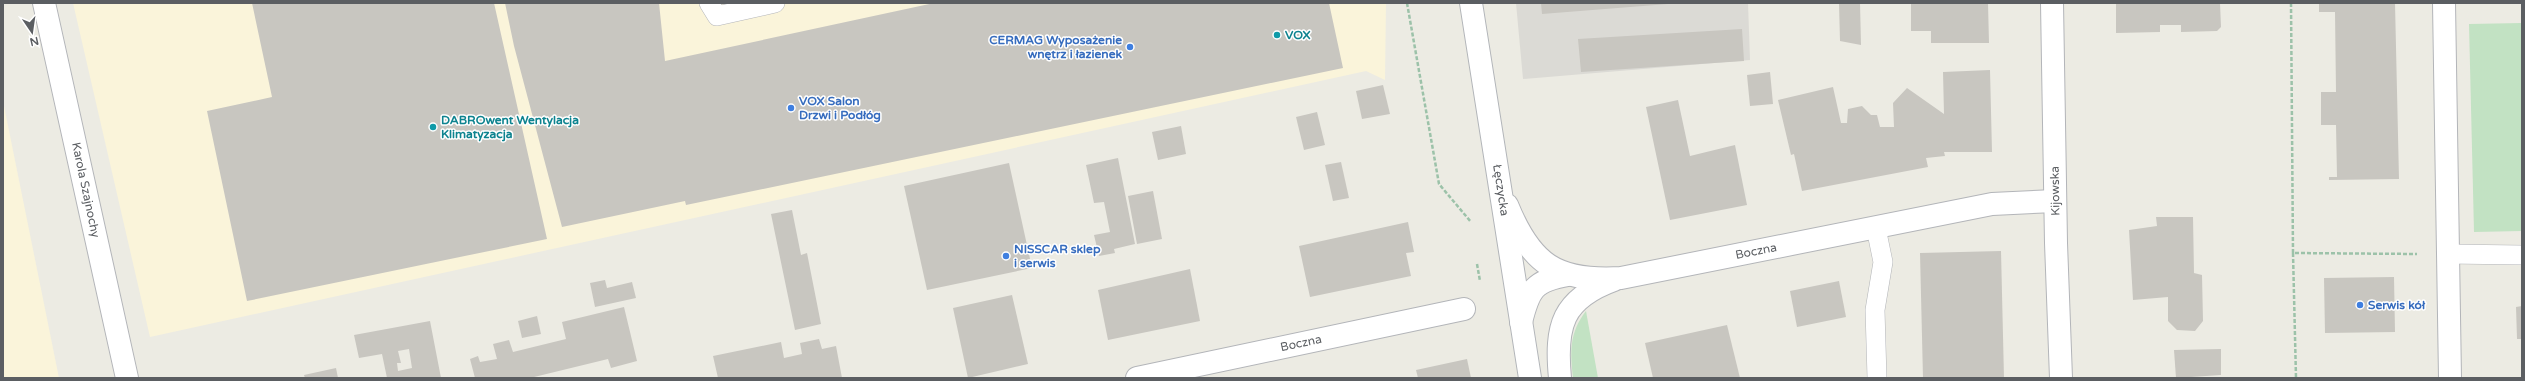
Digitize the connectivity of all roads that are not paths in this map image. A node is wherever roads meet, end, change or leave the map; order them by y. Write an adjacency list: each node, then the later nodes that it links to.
1 (44, 3): 16 (street, Karola Szajnochy)
2 (709, 3): 3 (lane)
3 (775, 3)
4 (1471, 3): 7 (street, Łęczycka)
5 (2052, 3): 8 (street, Kijowska)
6 (2444, 3): 10 (street)
7 (1501, 191): 12 (street, Boczna); 15 (street, Łęczycka)
8 (2055, 201): 9 (street, Boczna); 21 (street, Kijowska)
9 (1876, 228): 13 (street, Boczna); 20 (lane)
10 (2447, 254): 11 (lane); 22 (street)
11 (2522, 255)
12 (1568, 275): 13 (street, Boczna); 15 (street)
13 (1621, 278): 19 (street)
14 (1464, 309): 17 (street, Boczna)
15 (1521, 322): 18 (street, Łęczycka)
16 (127, 378)
17 (1137, 378)
18 (1530, 378)
19 (1560, 378)
20 (1877, 378)
21 (2062, 378)
22 (2450, 378)

